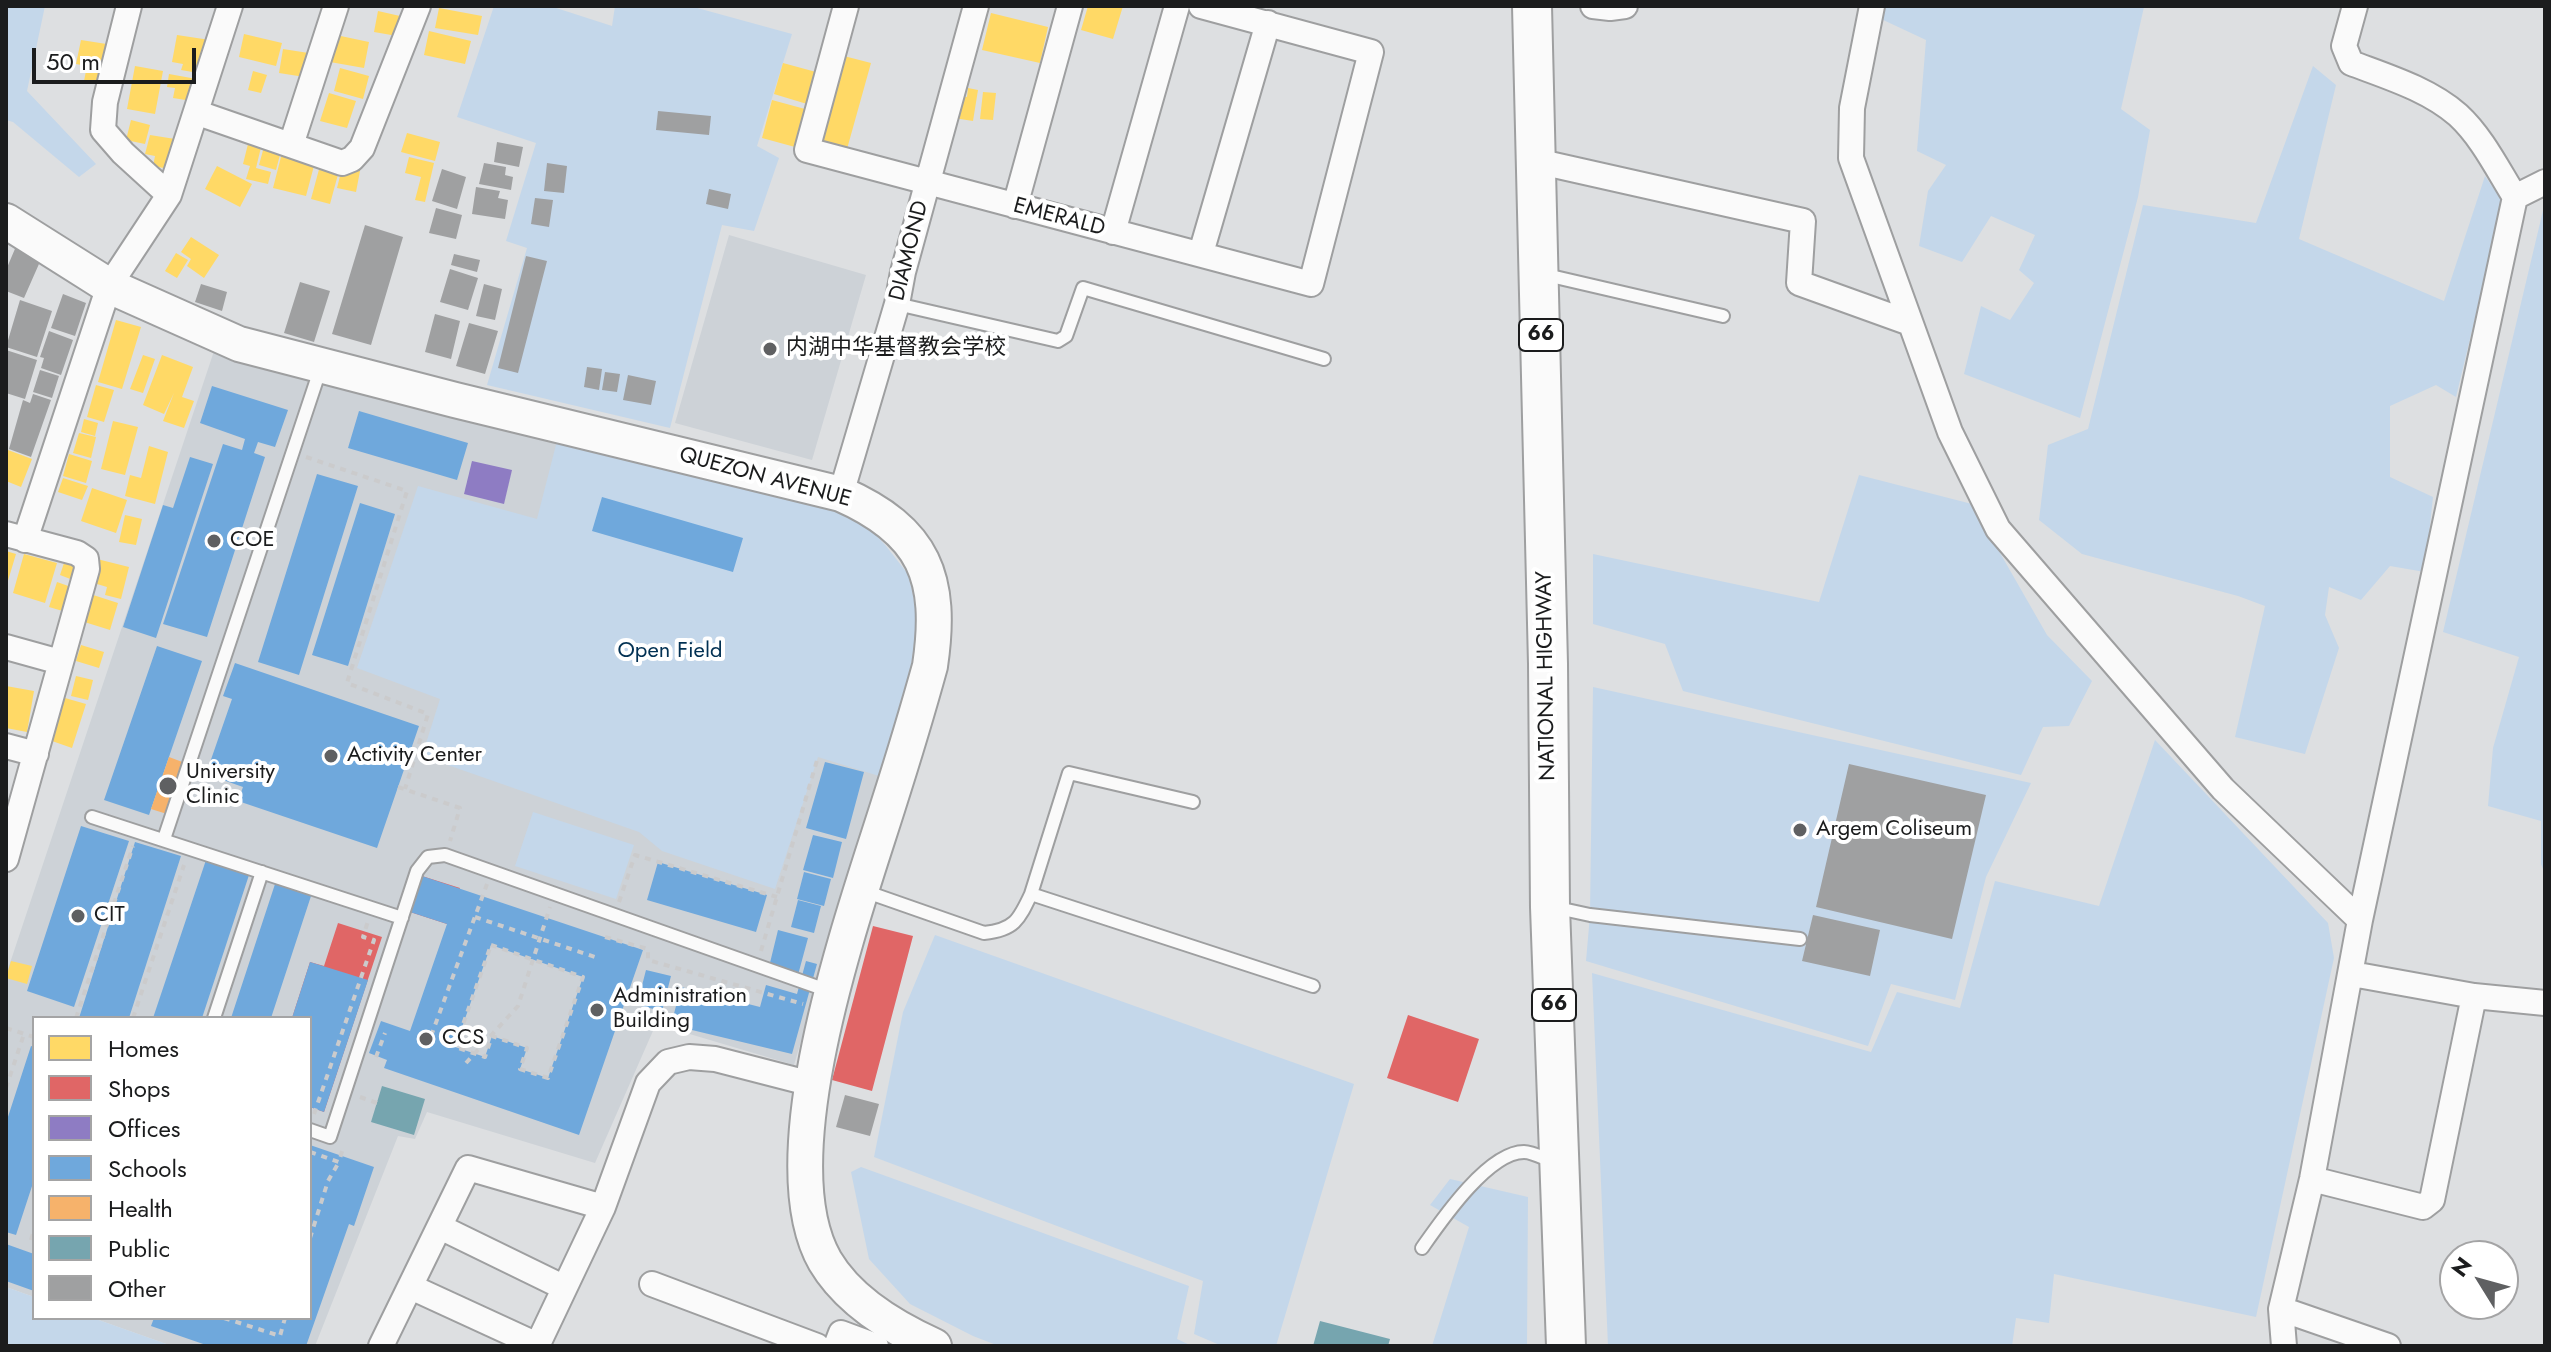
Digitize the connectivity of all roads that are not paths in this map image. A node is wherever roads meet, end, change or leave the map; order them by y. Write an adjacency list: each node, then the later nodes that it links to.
1 (129, 6): 21 (street)
2 (230, 6): 16 (street)
3 (336, 6): 17 (street)
4 (418, 6): 17 (street)
5 (846, 6): 19 (street, EMERALD)
6 (976, 6): 19 (street, DIAMOND)
7 (1070, 6): 23 (street)
8 (1177, 6): 25 (street)
9 (1201, 6): 15 (street)
10 (1532, 6): 18 (main road, NATIONAL HIGHWAY / 66)
11 (1593, 6): 12 (street)
12 (1625, 6)
13 (1872, 6): 31 (street)
14 (2355, 6): 22 (street)
15 (1268, 23): 26 (street); 26 (street, EMERALD)
16 (198, 113): 17 (street); 21 (street)
17 (291, 145)
18 (1536, 161): 27 (main road, NATIONAL HIGHWAY / 66); 31 (street)
19 (927, 182): 23 (street, EMERALD); 29 (street, DIAMOND)
20 (2545, 182): 22 (street)
21 (169, 195): 28 (street)
22 (2515, 197): 49 (street)
23 (1015, 206): 25 (street, EMERALD)
24 (6, 221): 28 (main road, QUEZON AVENUE)
25 (1113, 232): 26 (street, EMERALD)
26 (1201, 253)
27 (1539, 273): 30 (lane); 47 (main road, NATIONAL HIGHWAY / 66)
28 (109, 286): 33 (main road, QUEZON AVENUE); 35 (street)
29 (897, 304): 32 (lane); 34 (street, DIAMOND)
30 (1723, 316)
31 (1910, 323): 49 (street)
32 (1324, 359)
33 (321, 366): 34 (main road, QUEZON AVENUE); 42 (lane)
34 (841, 494): 45 (main road, QUEZON AVENUE)
35 (15, 537): 37 (street)
36 (6, 647): 37 (street)
37 (60, 662): 39 (street)
38 (6, 746): 39 (street)
39 (36, 754): 43 (street)
40 (1193, 802): 46 (lane)
41 (92, 817): 42 (lane)
42 (164, 839): 44 (lane)
43 (6, 859)
44 (262, 872): 48 (lane); 56 (lane)
45 (861, 890): 46 (lane); 53 (main road, QUEZON AVENUE)
46 (1031, 894): 52 (lane)
47 (1550, 907): 50 (lane); 59 (main road, NATIONAL HIGHWAY / 66)
48 (402, 918): 53 (lane); 58 (lane)
49 (2360, 920): 51 (street)
50 (1800, 939)
51 (2352, 974): 54 (street); 60 (street)
52 (1313, 986)
53 (832, 992): 57 (main road, QUEZON AVENUE)
54 (2474, 996): 55 (street); 60 (street)
55 (2545, 1003)
56 (215, 1016)
57 (812, 1084): 61 (street); 69 (main road, QUEZON AVENUE)
58 (312, 1124)
59 (1561, 1164): 63 (lane); 75 (main road, NATIONAL HIGHWAY / 66)
60 (2312, 1179): 67 (street)
61 (603, 1207): 62 (street); 66 (street)
62 (440, 1227): 65 (street); 66 (street)
63 (1422, 1248)
64 (652, 1284): 68 (street)
65 (411, 1287): 70 (street); 71 (street)
66 (563, 1287): 71 (street)
67 (2281, 1309): 76 (street); 77 (street)
68 (776, 1339): 72 (street)
69 (925, 1344)
70 (381, 1346)
71 (537, 1346)
72 (817, 1346)
73 (836, 1346): 74 (street)
74 (876, 1346)
75 (1566, 1346)
76 (2284, 1346)
77 (2388, 1346)

